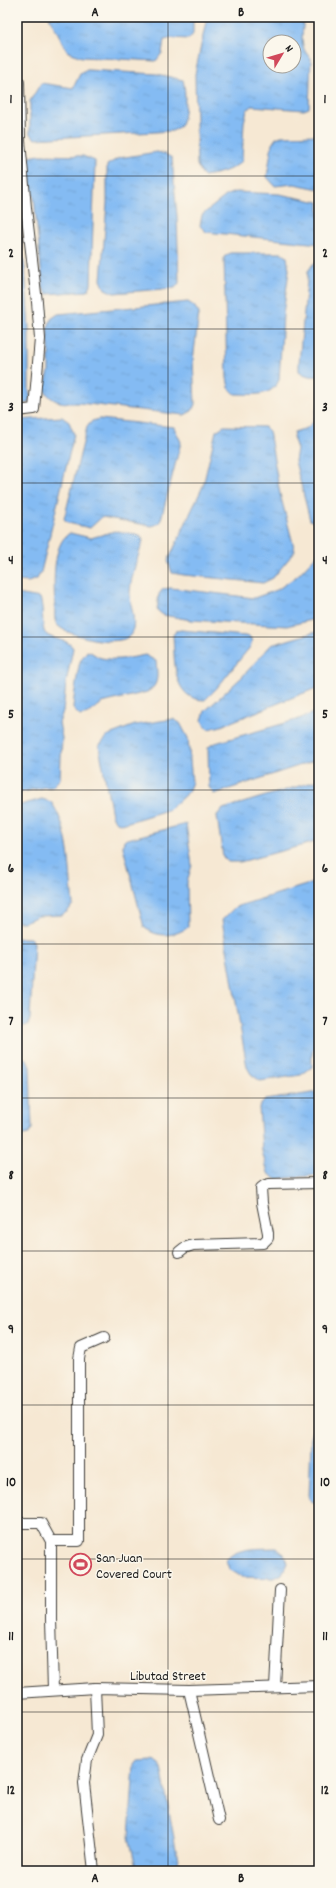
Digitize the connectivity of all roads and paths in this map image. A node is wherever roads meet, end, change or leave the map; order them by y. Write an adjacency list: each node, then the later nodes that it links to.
1 (19, 82): 2 (street)
2 (17, 411)
3 (319, 1183): 4 (street)
4 (179, 1252)
5 (104, 1338): 7 (street)
6 (17, 1523): 7 (street)
7 (52, 1541): 12 (street)
8 (280, 1590): 10 (street)
9 (319, 1686): 10 (street, Libutad Street)
10 (275, 1687): 13 (street, Libutad Street)
11 (95, 1688): 12 (street, Libutad Street); 13 (street, Libutad Street); 16 (street)
12 (53, 1690): 14 (street, Libutad Street)
13 (189, 1690): 15 (street)
14 (17, 1693)
15 (219, 1820)
16 (94, 1871)

